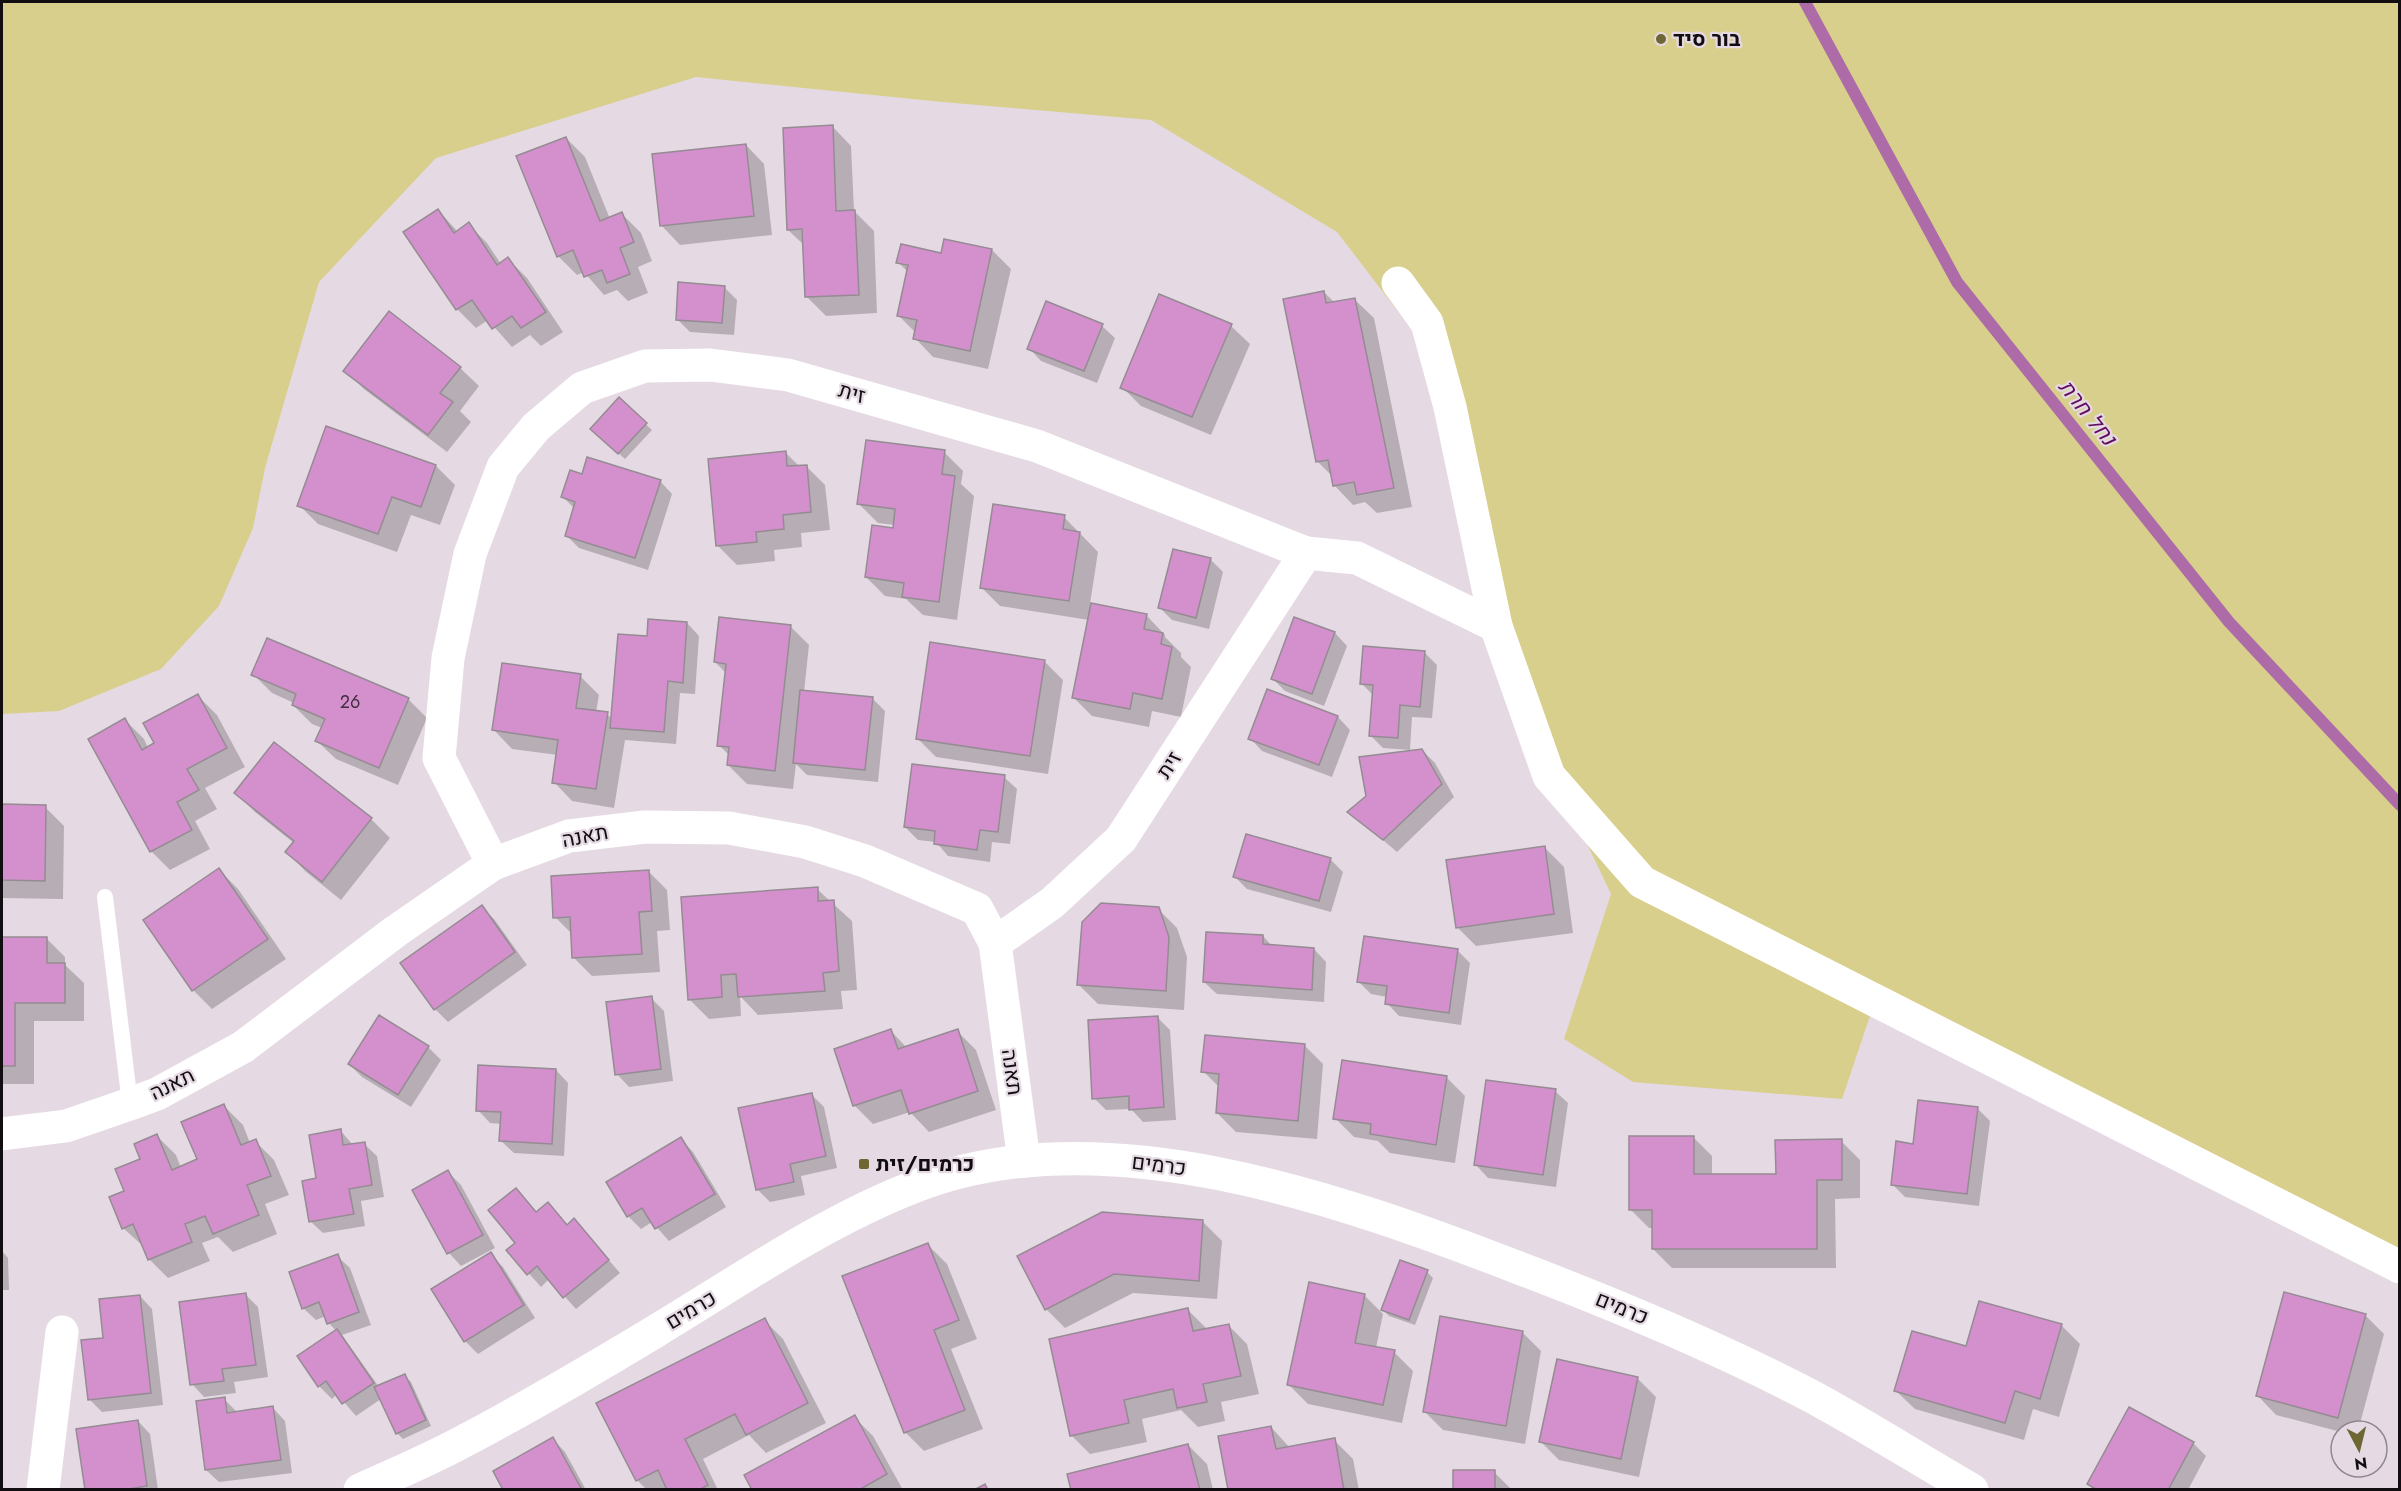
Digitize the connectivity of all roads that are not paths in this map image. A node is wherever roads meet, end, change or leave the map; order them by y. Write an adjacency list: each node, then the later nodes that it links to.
1 (1398, 283): 3 (street)
2 (1306, 553): 3 (street, זית); 4 (street, זית); 6 (street, זית)
3 (1496, 626): 10 (street)
4 (493, 864): 6 (street, תאנה); 7 (street, תאנה)
5 (105, 897): 7 (lane)
6 (995, 943): 9 (street, תאנה)
7 (130, 1104): 8 (street, תאנה)
8 (2, 1134)
9 (1024, 1161): 13 (street, כרמים); 14 (street, כרמים)
10 (2400, 1267)
11 (62, 1332): 12 (street)
12 (43, 1490)
13 (360, 1490)
14 (1972, 1490)

